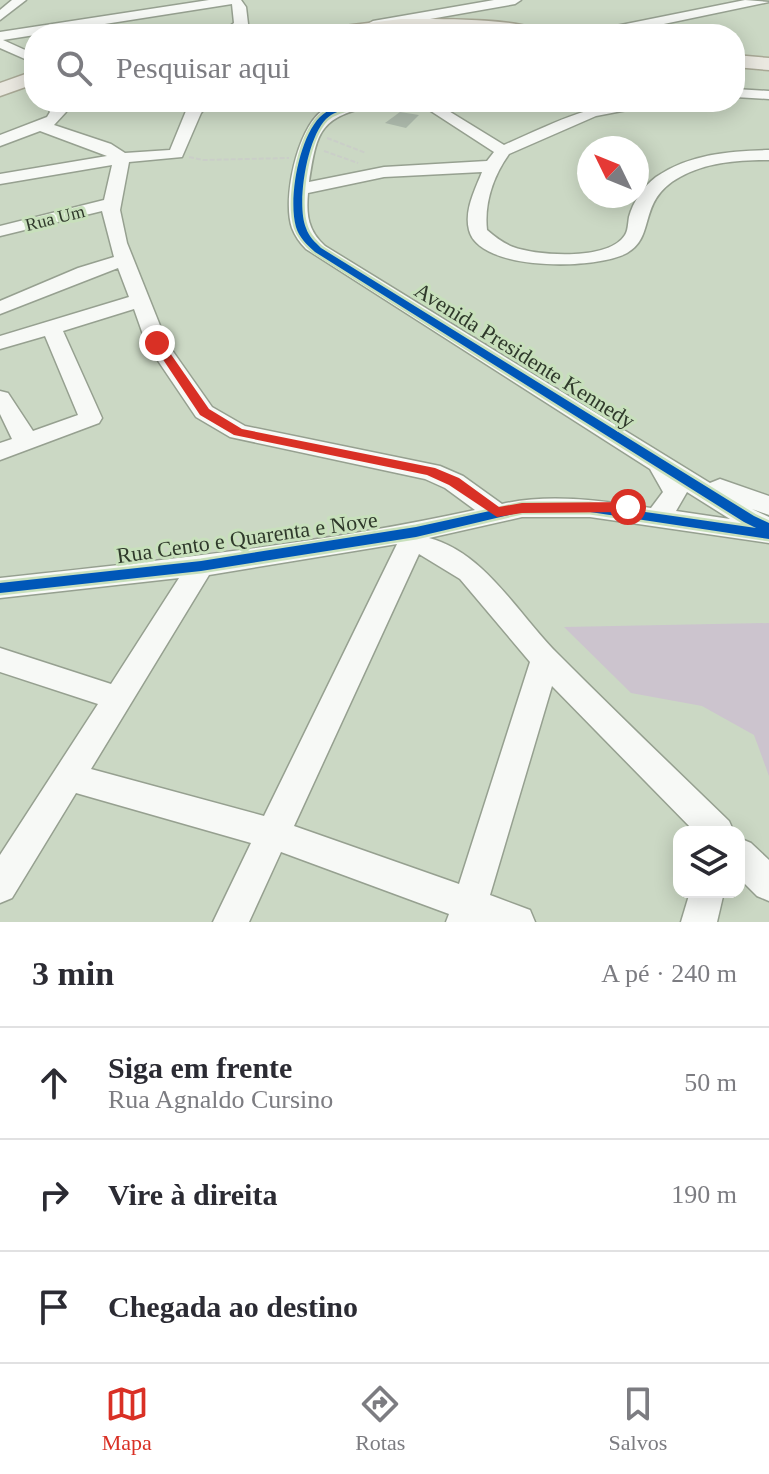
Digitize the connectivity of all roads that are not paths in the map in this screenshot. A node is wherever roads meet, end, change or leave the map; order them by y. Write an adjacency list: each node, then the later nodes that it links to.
1 (1, 0): 2 (street)
2 (20, 0): 9 (street)
3 (234, 0): 11 (street); 12 (street)
4 (405, 0): 10 (street)
5 (515, 0): 10 (street)
6 (704, 0): 8 (street)
7 (764, 0): 8 (street)
8 (722, 9): 15 (street)
9 (0, 16)
10 (435, 20): 13 (main road); 14 (main road)
11 (78, 24)
12 (243, 24)
13 (393, 24)
14 (472, 24)
15 (646, 24)
16 (24, 32): 17 (street)
17 (0, 36)
18 (0, 43): 20 (street)
19 (0, 56): 21 (street)
20 (24, 66)
21 (24, 70)
22 (24, 78): 23 (main road)
23 (0, 90)
24 (745, 94): 25 (street)
25 (769, 95)
26 (58, 112): 31 (street)
27 (194, 112): 35 (street)
28 (334, 112): 38 (street, Avenida Presidente Kennedy)
29 (440, 112): 33 (street)
30 (592, 112): 33 (street)
31 (42, 126): 32 (street); 35 (street)
32 (0, 141)
33 (503, 151): 36 (street)
34 (769, 155): 36 (street)
35 (122, 158): 37 (street); 39 (street)
36 (492, 166): 38 (street)
37 (0, 179)
38 (300, 189): 49 (street, Avenida Presidente Kennedy)
39 (111, 204): 40 (street, Rua Um); 41 (street)
40 (0, 231)
41 (124, 260): 42 (street); 43 (street)
42 (142, 300): 44 (street); 52 (street)
43 (0, 308)
44 (51, 327): 45 (street); 47 (street)
45 (0, 343)
46 (0, 398): 47 (street)
47 (26, 443): 48 (street)
48 (0, 452)
49 (659, 462): 51 (street); 53 (street, Avenida Presidente Kennedy)
50 (590, 508): 51 (street); 52 (street, Rua Cento e Quarenta e Nove); 53 (street)
51 (662, 511): 53 (street)
52 (497, 513): 54 (street, Rua Cento e Quarenta e Nove)
53 (764, 518)
54 (414, 538): 55 (street, Rua Cento e Quarenta e Nove); 58 (street); 62 (street)
55 (201, 566): 56 (street, Rua Cento e Quarenta e Nove); 59 (street)
56 (0, 588)
57 (0, 660): 59 (street)
58 (545, 660): 61 (street); 67 (street)
59 (117, 698): 60 (street)
60 (68, 777): 62 (street); 64 (street)
61 (711, 826)
62 (271, 833): 67 (street); 68 (street)
63 (745, 860): 65 (street)
64 (5, 870)
65 (769, 884)
66 (705, 898): 70 (street)
67 (466, 913): 69 (street)
68 (231, 922)
69 (517, 922)
70 (699, 922)

